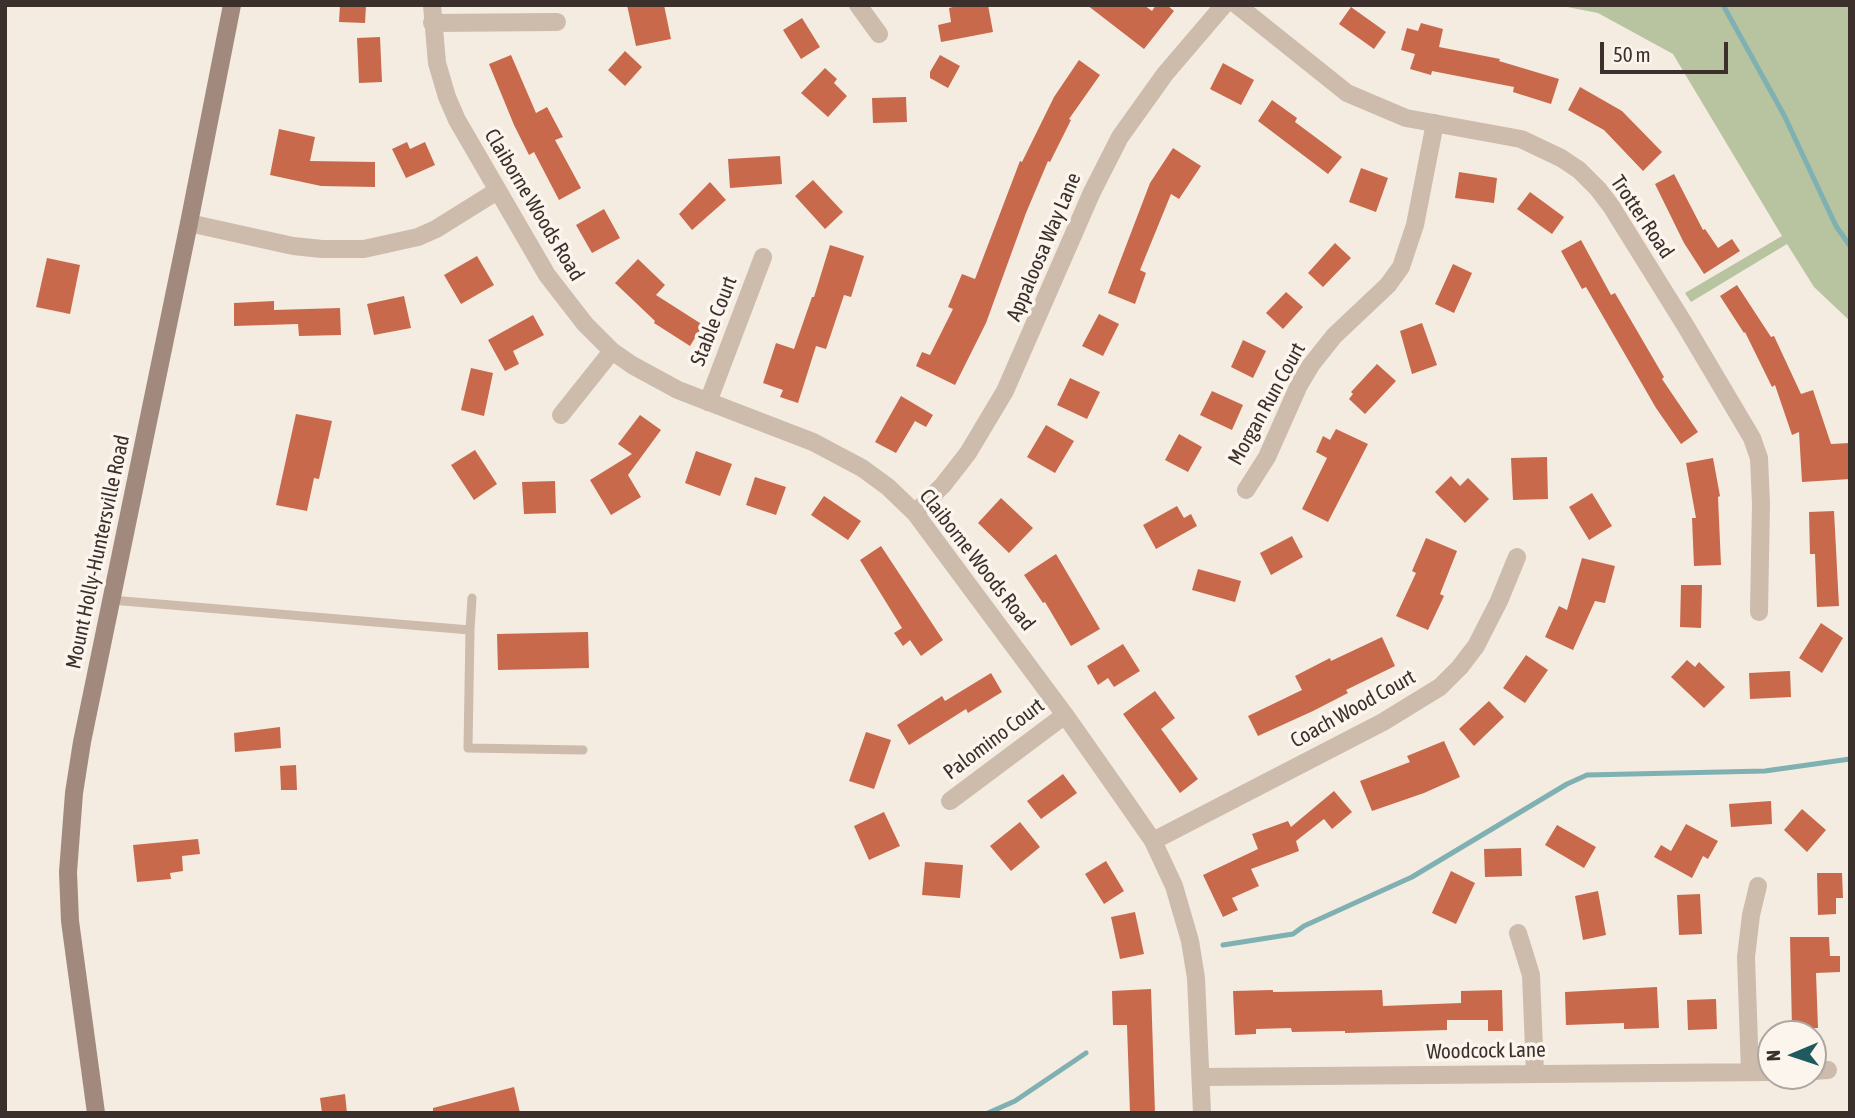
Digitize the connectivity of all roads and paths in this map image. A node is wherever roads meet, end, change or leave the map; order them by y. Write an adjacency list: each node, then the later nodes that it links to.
1 (232, 5): 10 (main road, Mount Holly-Huntersville Road)
2 (858, 5): 7 (street)
3 (1224, 5): 16 (street, Appaloosa Way Lane)
4 (1237, 5): 8 (street, Trotter Road)
5 (432, 14): 6 (street); 9 (street, Claiborne Woods Road)
6 (556, 22)
7 (879, 34)
8 (1435, 123): 15 (street, Morgan Run Court); 20 (street, Trotter Road)
9 (497, 191): 10 (street); 12 (street, Claiborne Woods Road)
10 (190, 223): 19 (main road, Mount Holly-Huntersville Road)
11 (763, 257): 13 (street, Stable Court)
12 (612, 351): 13 (street, Claiborne Woods Road); 14 (street)
13 (708, 402): 16 (street, Claiborne Woods Road)
14 (561, 415)
15 (1245, 490)
16 (915, 513): 22 (street, Claiborne Woods Road)
17 (1517, 557): 25 (street, Coach Wood Court)
18 (472, 598): 21 (lane)
19 (111, 600): 21 (lane); 32 (main road, Mount Holly-Huntersville Road)
20 (1759, 612)
21 (470, 630): 23 (lane)
22 (1065, 715): 24 (street, Palomino Court); 25 (street, Claiborne Woods Road)
23 (583, 750)
24 (950, 801)
25 (1153, 841): 31 (street, Claiborne Woods Road)
26 (1758, 886): 28 (street)
27 (1518, 933): 30 (street)
28 (1750, 1072): 29 (street, Woodcock Lane); 30 (street, Woodcock Lane)
29 (1757, 1072)
30 (1535, 1073): 31 (street, Woodcock Lane)
31 (1202, 1077): 33 (street, Claiborne Woods Road)
32 (96, 1113)
33 (1202, 1113)

